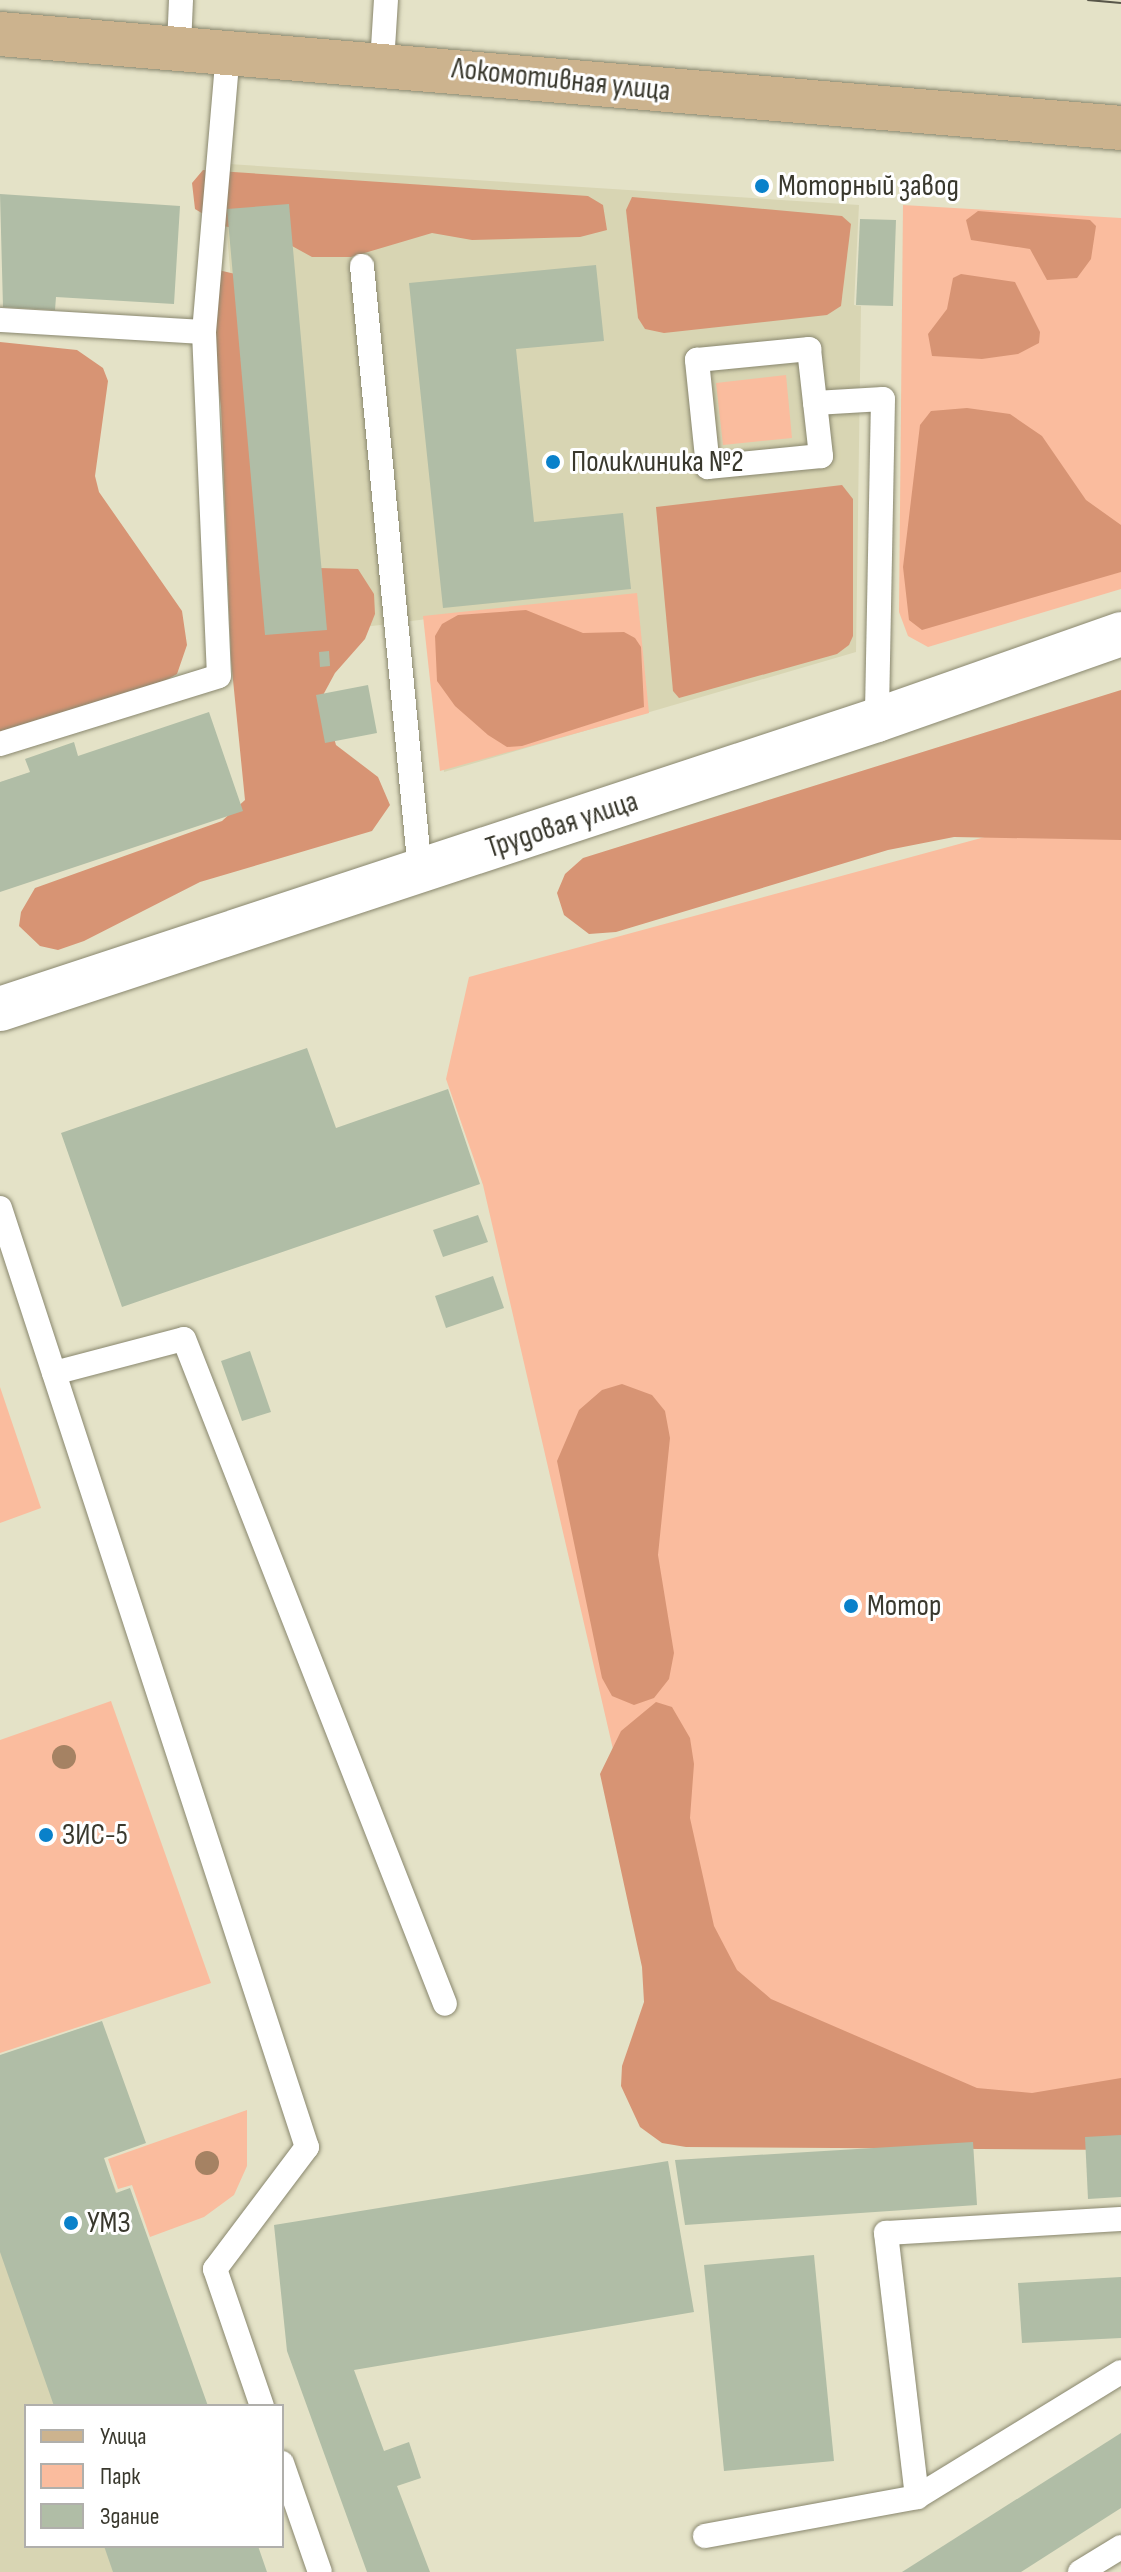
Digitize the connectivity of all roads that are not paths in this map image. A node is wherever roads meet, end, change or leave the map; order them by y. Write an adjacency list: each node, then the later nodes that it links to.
1 (181, 0): 4 (lane)
2 (386, 0): 6 (lane)
3 (0, 34): 4 (main road, Локомотивная улица)
4 (179, 46): 5 (main road, Локомотивная улица)
5 (228, 50): 6 (main road, Локомотивная улица); 10 (lane)
6 (382, 63): 7 (main road, Локомотивная улица)
7 (1121, 128)
8 (362, 266): 15 (lane)
9 (0, 320): 10 (lane)
10 (204, 332): 14 (lane)
11 (815, 403): 11 (lane); 13 (lane)
12 (1121, 634): 13 (street, Трудовая улица)
13 (877, 720): 15 (street, Трудовая улица)
14 (0, 744)
15 (420, 872): 16 (street, Трудовая улица)
16 (0, 1009)
17 (0, 1208): 18 (lane)
18 (54, 1373): 19 (lane); 22 (lane)
19 (445, 2004)
20 (1121, 2219): 24 (lane)
21 (1121, 2372): 24 (lane)
22 (261, 2404)
23 (284, 2469): 27 (lane)
24 (917, 2497): 25 (lane)
25 (705, 2536)
26 (1121, 2547): 28 (lane)
27 (320, 2572)
28 (1080, 2572)

